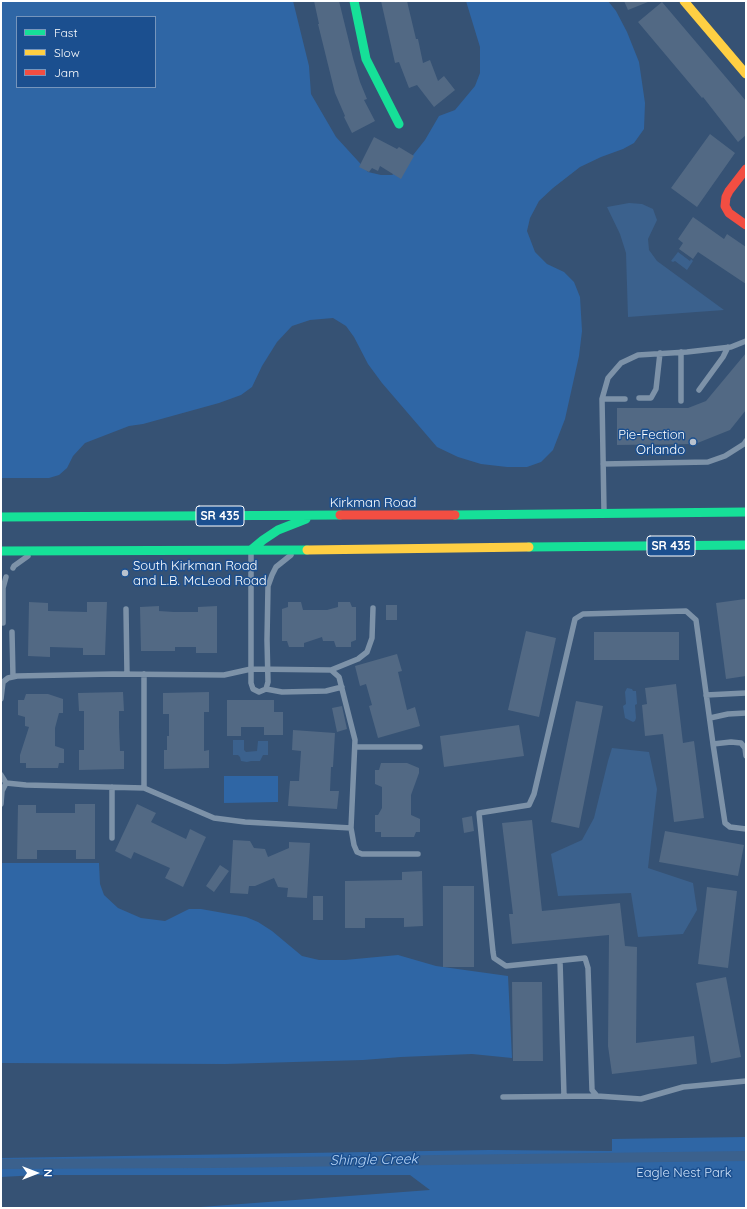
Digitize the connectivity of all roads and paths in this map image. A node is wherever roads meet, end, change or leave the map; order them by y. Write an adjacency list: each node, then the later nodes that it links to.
1 (354, 1): 4 (main road)
2 (685, 1): 3 (main road)
3 (746, 74)
4 (399, 124)
5 (746, 169): 6 (main road)
6 (746, 225)
7 (746, 341): 8 (lane)
8 (728, 347): 9 (lane); 11 (lane)
9 (681, 352): 10 (lane); 15 (lane)
10 (660, 353): 12 (lane); 13 (lane)
11 (699, 390)
12 (638, 398)
13 (602, 399): 14 (lane); 17 (lane)
14 (625, 399)
15 (681, 401)
16 (746, 441): 17 (lane)
17 (603, 464): 19 (lane)
18 (746, 512): 19 (main road, Kirkman Road / SR 435)
19 (604, 513): 20 (main road, Kirkman Road / SR 435)
20 (316, 516): 21 (main road, Kirkman Road / SR 435); 23 (main road)
21 (1, 517)
22 (746, 545): 24 (main road, SR 435)
23 (251, 550): 24 (main road, SR 435); 26 (main road, SR 435); 35 (lane)
24 (300, 550): 36 (lane)
25 (1, 551): 26 (main road, SR 435)
26 (37, 551): 27 (lane)
27 (13, 568)
28 (6, 577): 29 (lane)
29 (2, 586): 32 (lane)
30 (373, 608): 37 (lane)
31 (126, 609): 38 (lane)
32 (2, 613): 33 (lane)
33 (3, 623)
34 (12, 632): 40 (lane)
35 (251, 669): 36 (lane); 39 (lane); 42 (lane)
36 (267, 669): 37 (lane); 42 (lane)
37 (331, 670): 41 (lane)
38 (127, 674): 39 (lane); 40 (lane)
39 (144, 674): 55 (lane)
40 (12, 677): 45 (lane)
41 (342, 688): 42 (lane); 49 (lane)
42 (266, 690)
43 (746, 693): 44 (lane)
44 (706, 695): 47 (lane); 61 (lane)
45 (1, 699)
46 (746, 712): 47 (lane)
47 (710, 718): 48 (lane)
48 (713, 744): 51 (lane); 58 (lane)
49 (355, 747): 50 (lane); 57 (lane)
50 (420, 747)
51 (746, 756)
52 (1, 775): 53 (lane)
53 (6, 783): 54 (lane); 56 (lane)
54 (112, 787): 55 (lane); 59 (lane)
55 (144, 788): 57 (lane)
56 (1, 804)
57 (351, 828): 60 (lane)
58 (746, 829)
59 (112, 838)
60 (418, 854)
61 (560, 961): 63 (lane); 64 (lane)
62 (746, 1081): 64 (lane)
63 (564, 1096): 64 (lane); 65 (lane)
64 (597, 1096)
65 (503, 1097)

